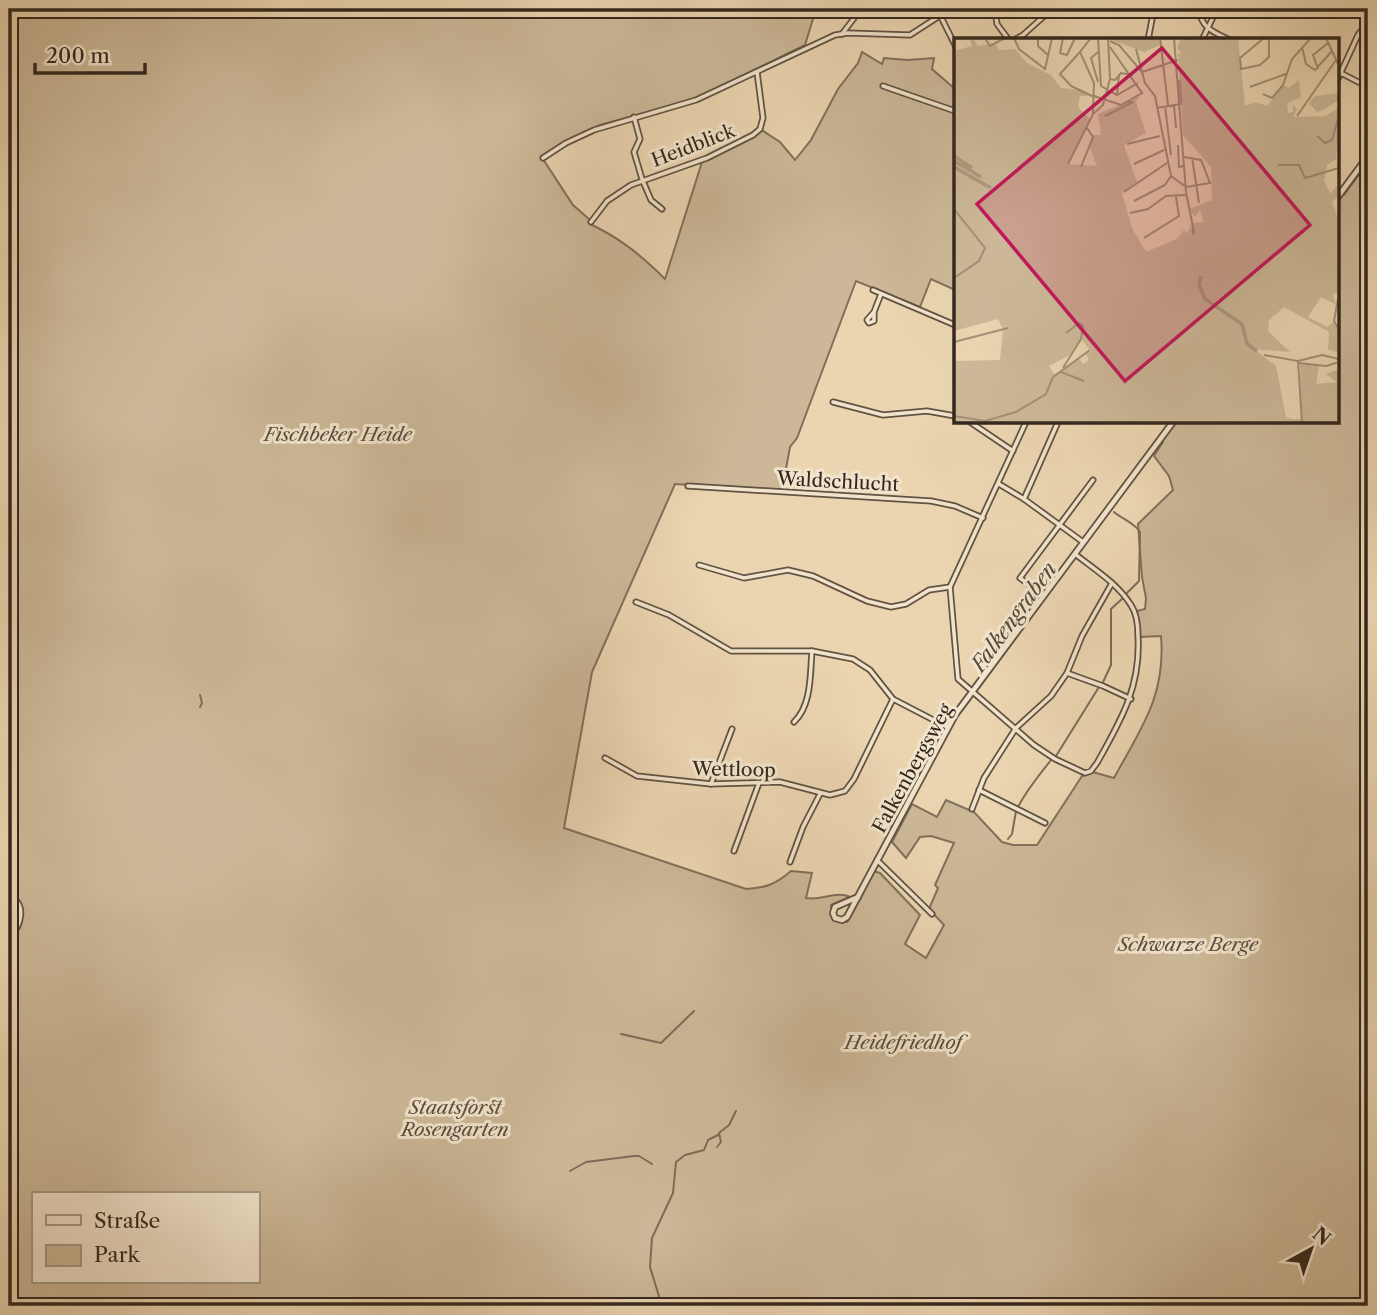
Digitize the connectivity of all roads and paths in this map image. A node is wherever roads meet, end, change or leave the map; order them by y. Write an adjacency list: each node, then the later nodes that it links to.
1 (861, 9): 13 (street)
2 (937, 9): 10 (street)
3 (950, 9): 10 (street)
4 (995, 9): 14 (street)
5 (1052, 9): 15 (street)
6 (1154, 9): 9 (street); 16 (street)
7 (1199, 9): 12 (street)
8 (1217, 9): 12 (street)
9 (1148, 10)
10 (941, 15): 13 (street); 19 (street)
11 (1368, 21): 21 (street)
12 (1207, 29): 17 (street); 18 (street)
13 (842, 34): 20 (street)
14 (1010, 38)
15 (1023, 38)
16 (1148, 38)
17 (1203, 38)
18 (1226, 38)
19 (954, 43)
20 (757, 72): 25 (street); 28 (street, Heidblick)
21 (1339, 72): 23 (street)
22 (883, 86): 24 (street)
23 (1368, 87)
24 (954, 111)
25 (634, 117): 27 (street); 28 (street)
26 (1368, 156): 29 (street)
27 (543, 158)
28 (642, 179): 30 (street); 31 (street, Heidblick)
29 (1338, 197)
30 (662, 209)
31 (591, 222)
32 (873, 290): 33 (street)
33 (881, 294): 34 (street); 35 (street)
34 (874, 312)
35 (954, 325)
36 (833, 402): 37 (street)
37 (954, 416)
38 (973, 424): 42 (street)
39 (1025, 424): 42 (street)
40 (1057, 424): 46 (street)
41 (1171, 424): 49 (street, Falkenbergsweg)
42 (1013, 451): 44 (street)
43 (1093, 480): 48 (street)
44 (999, 484): 46 (street); 47 (street)
45 (688, 486): 47 (street, Waldschlucht)
46 (1024, 499): 48 (street)
47 (983, 518): 53 (street)
48 (1059, 524): 49 (street); 54 (street)
49 (1083, 542): 50 (street, Falkenbergsweg)
50 (1075, 554): 52 (street); 54 (street, Falkenbergsweg)
51 (699, 565): 53 (street)
52 (1112, 583): 57 (street); 60 (street)
53 (950, 587): 58 (street)
54 (1043, 595): 58 (street, Falkenbergsweg)
55 (636, 602): 56 (street)
56 (812, 652): 59 (street); 61 (street)
57 (1067, 673): 60 (street); 63 (street)
58 (972, 692): 62 (street, Falkenbergsweg); 63 (street)
59 (893, 699): 62 (street); 69 (street)
60 (1130, 699): 63 (street)
61 (794, 722)
62 (947, 727): 73 (street, Falkenbergsweg)
63 (1016, 728): 68 (street)
64 (732, 729): 67 (street)
65 (606, 758): 67 (street, Wettloop)
66 (759, 783): 67 (street, Wettloop); 69 (street, Wettloop); 72 (street)
67 (711, 784)
68 (979, 790): 70 (street); 71 (street)
69 (820, 794): 74 (street)
70 (972, 809)
71 (1045, 823)
72 (734, 851)
73 (877, 860): 76 (street, Falkenbergsweg); 77 (street, Falkenbergsweg)
74 (790, 862)
75 (9, 895): 78 (street)
76 (858, 897): 76 (street, Falkenbergsweg)
77 (932, 914)
78 (9, 939)

